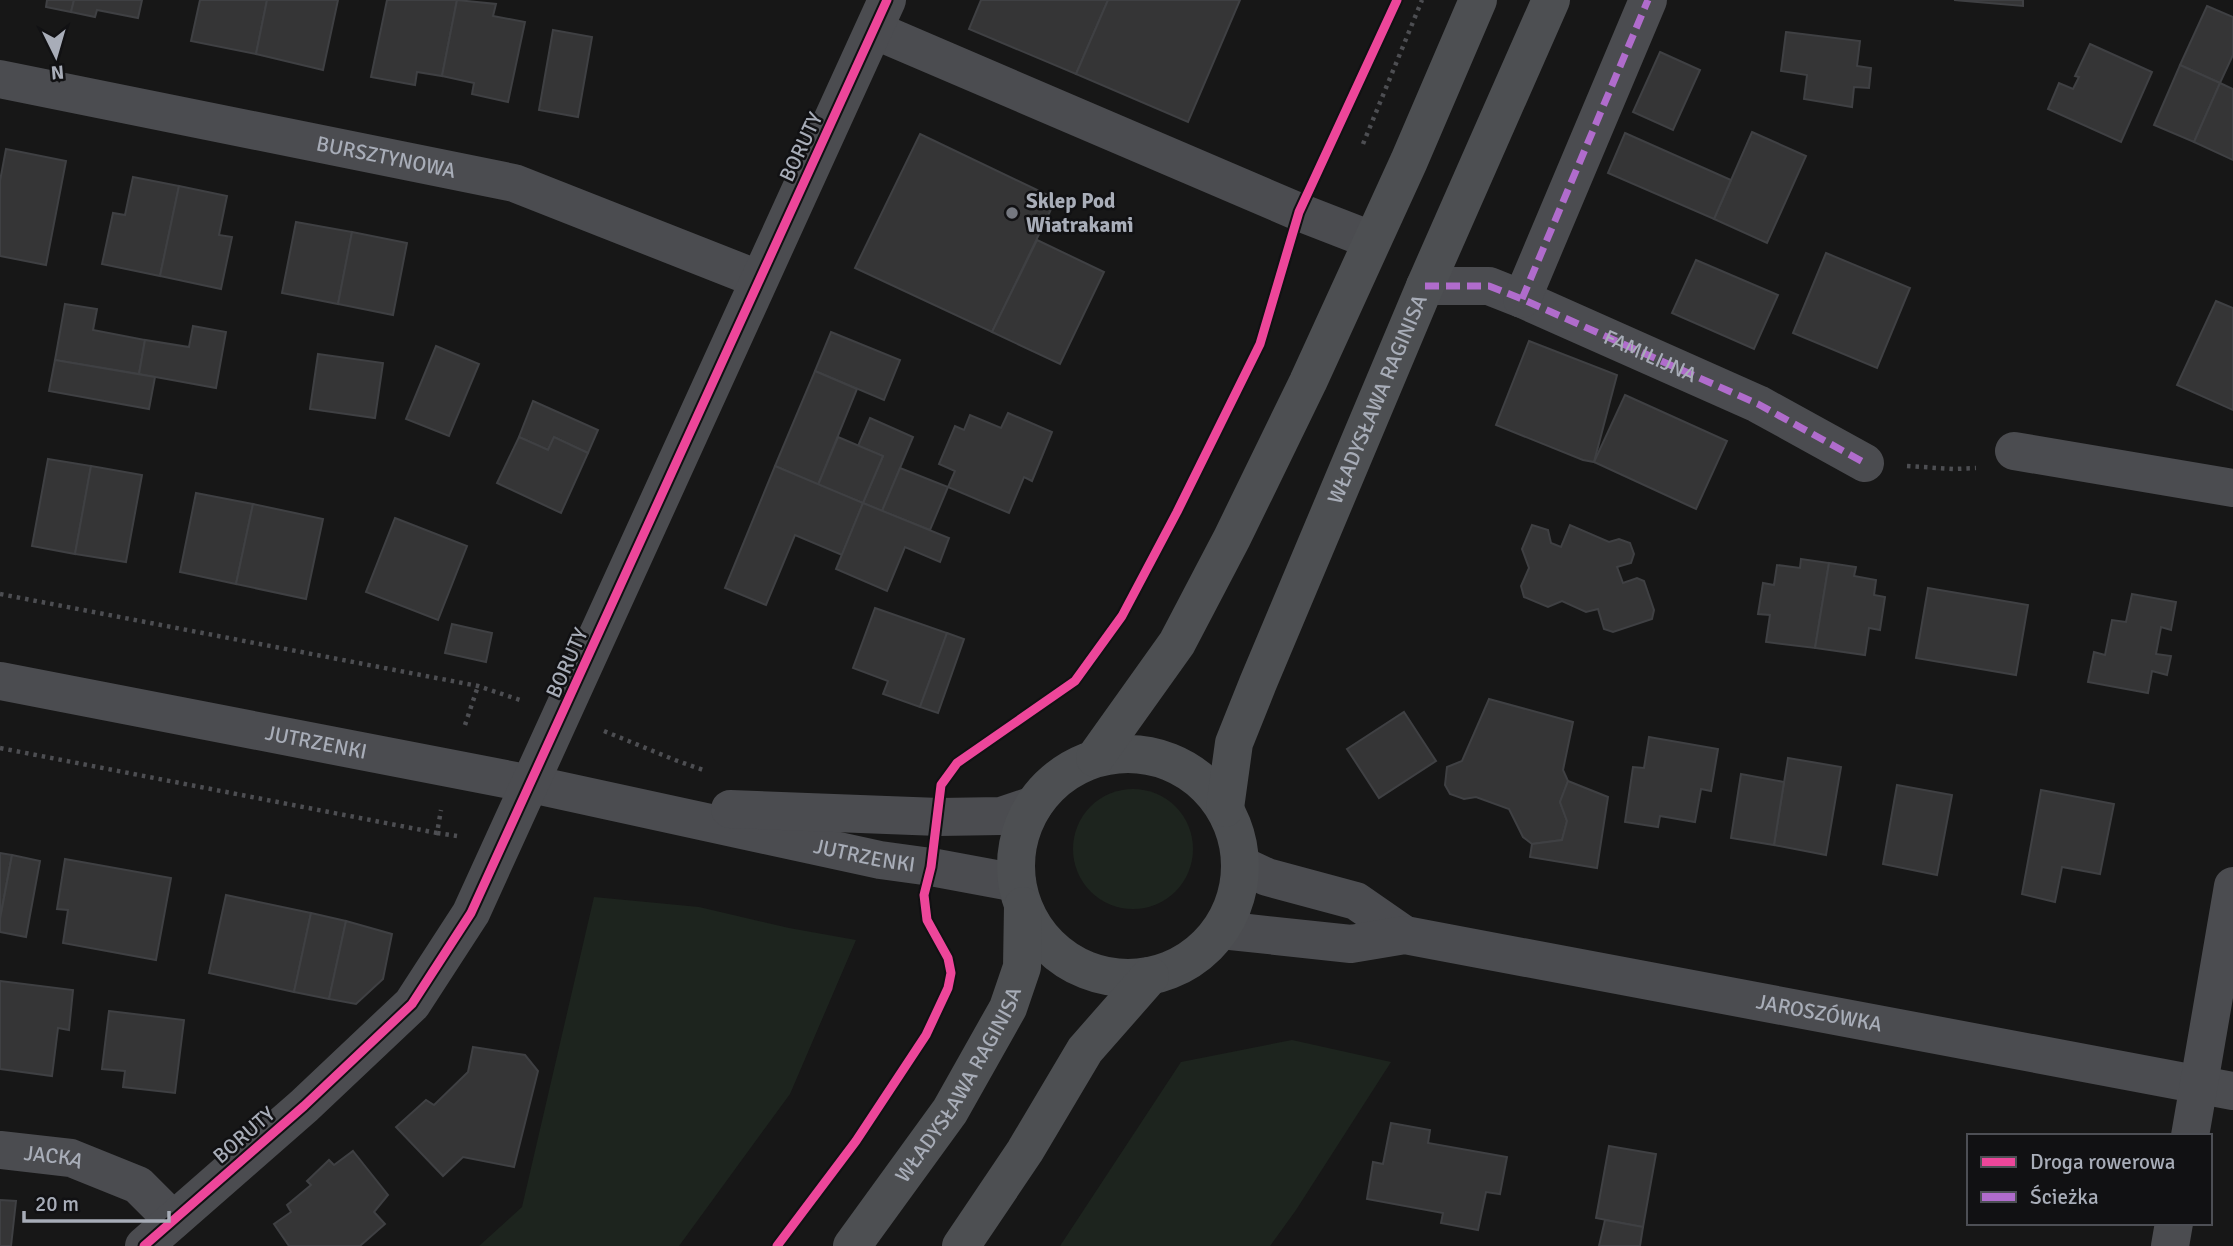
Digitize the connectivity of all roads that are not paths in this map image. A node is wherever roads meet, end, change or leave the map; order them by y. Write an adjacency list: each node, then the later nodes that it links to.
1 (1478, 0): 6 (main road)
2 (1552, 0): 8 (main road, WŁADYSŁAWA RAGINISA)
3 (1648, 0): 9 (street)
4 (881, 15): 6 (street); 7 (street, BORUTY)
5 (0, 79): 7 (street, BURSZTYNOWA)
6 (1371, 240): 14 (main road)
7 (758, 279): 15 (street, BORUTY)
8 (1425, 286): 9 (street, FAMILIJNA); 18 (main road, WŁADYSŁAWA RAGINISA)
9 (1522, 299): 11 (street, FAMILIJNA)
10 (2014, 451): 12 (street)
11 (1865, 463)
12 (2233, 488)
13 (0, 681): 15 (street, JUTRZENKI)
14 (1095, 758): 16 (main road); 18 (main road)
15 (531, 784): 17 (street, JUTRZENKI); 28 (street, BORUTY)
16 (1034, 804): 17 (street, JUTRZENKI); 21 (main road)
17 (632, 806): 21 (street, JUTRZENKI)
18 (1226, 808): 19 (main road)
19 (1241, 865): 22 (main road); 23 (street, JAROSZÓWKA)
20 (2233, 886): 25 (street)
21 (1020, 895): 24 (main road); 31 (main road, WŁADYSŁAWA RAGINISA)
22 (1221, 930): 23 (street, JAROSZÓWKA); 24 (main road)
23 (1405, 935): 25 (street, JAROSZÓWKA)
24 (1150, 976): 32 (main road)
25 (2216, 1088): 26 (street)
26 (2191, 1134)
27 (0, 1150): 28 (street, JACKA)
28 (173, 1220): 30 (street, BORUTY)
29 (2174, 1225): 33 (street)
30 (144, 1246)
31 (852, 1246)
32 (961, 1246)
33 (2170, 1246)

